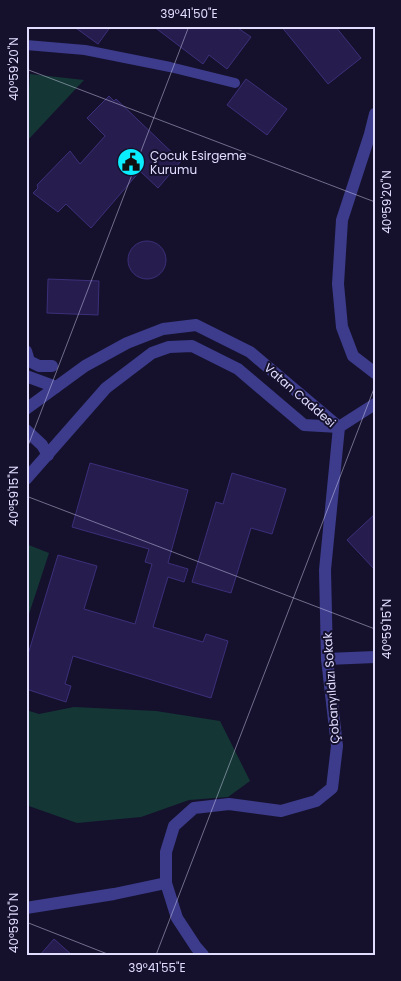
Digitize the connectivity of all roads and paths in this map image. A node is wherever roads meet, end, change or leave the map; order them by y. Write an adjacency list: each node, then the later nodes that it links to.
1 (26, 45): 2 (lane)
2 (235, 83)
3 (375, 114): 6 (street)
4 (26, 351): 5 (street)
5 (52, 366)
6 (375, 373)
7 (26, 376): 8 (street)
8 (56, 387): 10 (street, Vatan Caddesi); 11 (street, Vatan Caddesi)
9 (375, 404): 11 (street)
10 (26, 409)
11 (339, 427): 13 (street, Vatan Caddesi); 16 (street, Çobanyıldızı Sokak)
12 (26, 430): 13 (street)
13 (48, 455): 14 (street, Vatan Caddesi)
14 (26, 479)
15 (375, 657): 16 (street)
16 (327, 659): 17 (street, Çobanyıldızı Sokak)
17 (166, 883): 18 (street); 19 (street, Çobanyıldızı Sokak)
18 (26, 908)
19 (203, 955)

